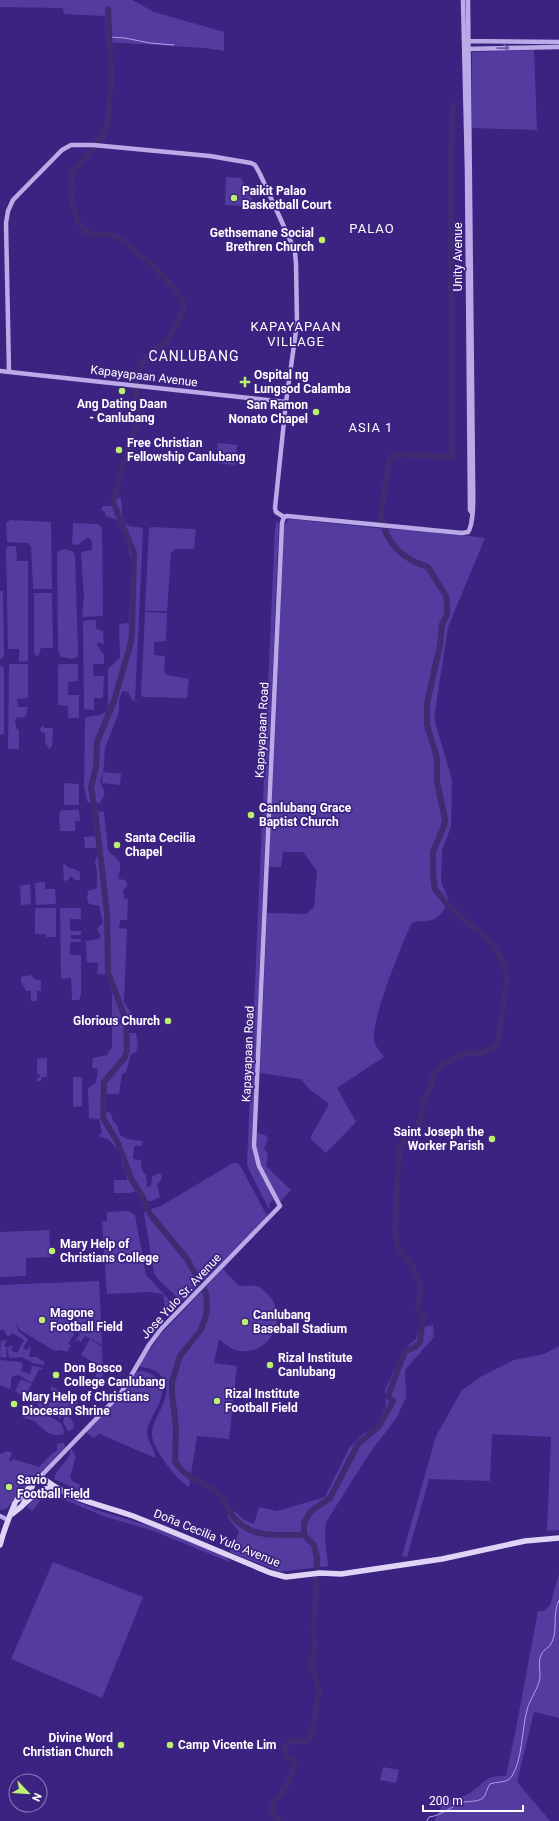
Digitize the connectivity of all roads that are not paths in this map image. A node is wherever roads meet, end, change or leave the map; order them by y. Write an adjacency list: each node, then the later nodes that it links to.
1 (464, 0): 3 (street, Unity Avenue)
2 (468, 0): 3 (street, Unity Avenue)
3 (467, 41): 4 (street); 6 (street, Unity Avenue)
4 (559, 42)
5 (559, 47): 6 (street, one-way to 5)
6 (467, 49): 10 (street, Unity Avenue)
7 (0, 371): 8 (street, Kapayapaan Avenue)
8 (9, 372): 9 (street, Kapayapaan Avenue); 9 (street)
9 (286, 402): 10 (street)
10 (284, 517): 11 (street, Kapayapaan Road)
11 (280, 1206): 12 (street, Jose Yulo Sr. Avenue)
12 (42, 1476): 13 (main road); 14 (main road, Doña Cecilia Yulo Avenue)
13 (35, 1482): 15 (main road); 17 (main road)
14 (59, 1489): 15 (main road); 18 (main road, Doña Cecilia Yulo Avenue)
15 (23, 1505): 17 (main road)
16 (0, 1516): 17 (street)
17 (10, 1517): 19 (main road)
18 (559, 1538)
19 (0, 1545)

